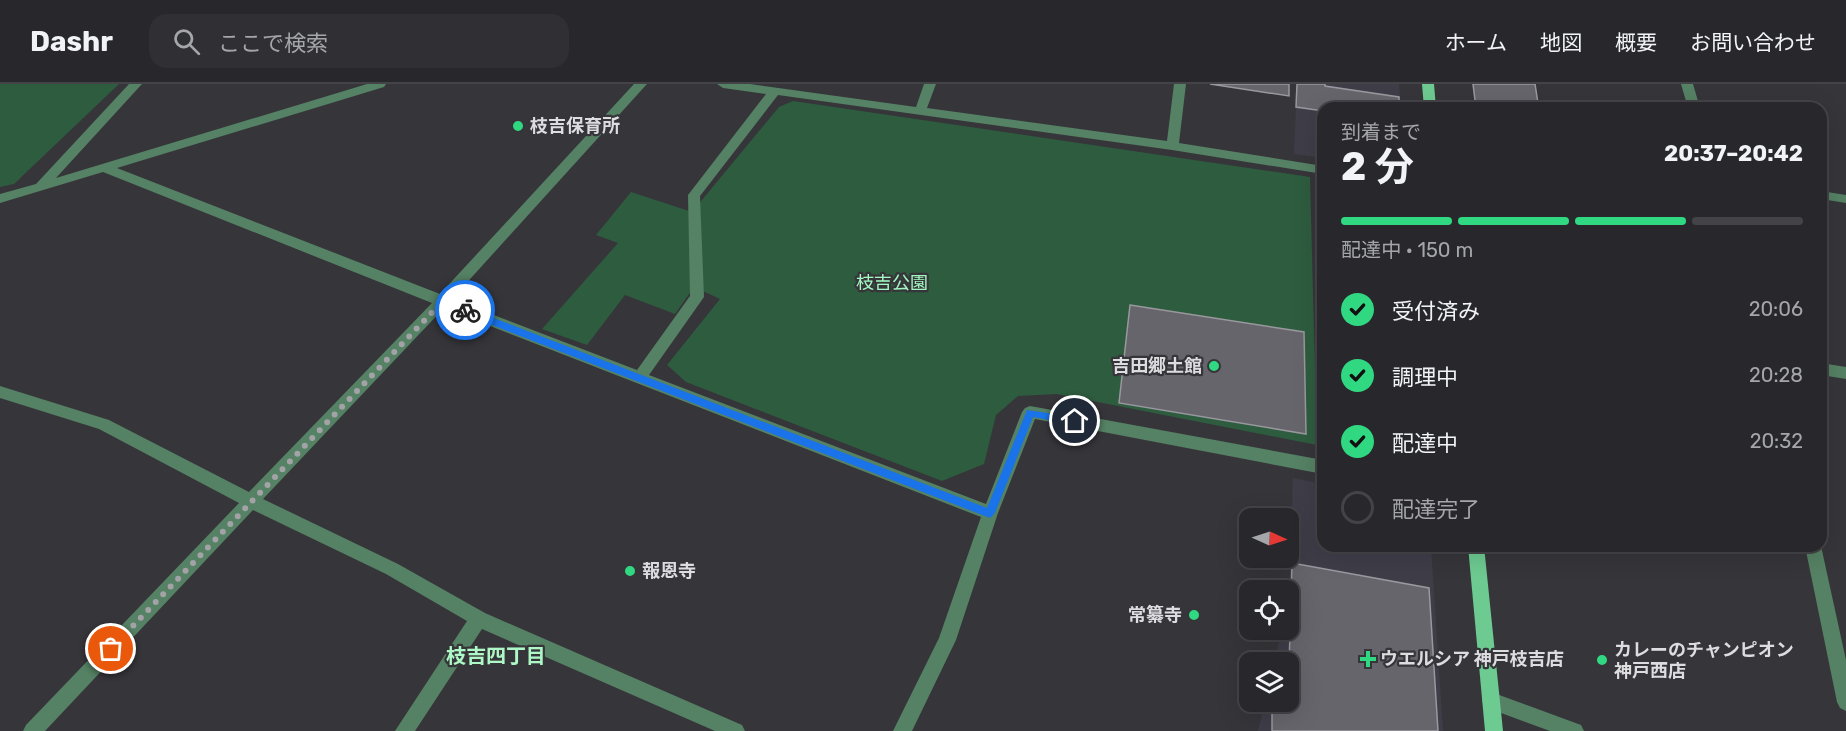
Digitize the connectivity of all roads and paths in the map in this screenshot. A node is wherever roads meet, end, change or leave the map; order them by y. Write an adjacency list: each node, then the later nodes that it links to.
1 (136, 84): 16 (street)
2 (380, 84): 14 (street)
3 (641, 84): 20 (street)
4 (723, 84): 9 (street)
5 (930, 84): 12 (street)
6 (1180, 84): 13 (street)
7 (1428, 84): 10 (main road)
8 (1687, 84): 11 (street)
9 (774, 92): 12 (street); 23 (street)
10 (1430, 102)
11 (1692, 102)
12 (920, 111): 13 (street)
13 (1172, 146): 15 (street)
14 (105, 168): 16 (street); 20 (street)
15 (1317, 169)
16 (40, 187): 18 (street)
17 (1827, 196): 19 (street)
18 (0, 199)
19 (1846, 199)
20 (442, 302): 23 (street); 26 (street)
21 (1827, 370): 22 (street)
22 (1846, 374)
23 (640, 377): 27 (street)
24 (0, 392): 26 (street)
25 (1317, 466): 27 (street)
26 (253, 502): 30 (street); 33 (street)
27 (990, 513): 36 (street)
28 (1477, 552): 31 (main road)
29 (1814, 552): 32 (street)
30 (479, 619): 34 (street); 35 (street)
31 (1491, 701): 37 (main road); 38 (street)
32 (1846, 702)
33 (32, 731)
34 (404, 731)
35 (736, 731)
36 (902, 731)
37 (1494, 731)
38 (1575, 731)

